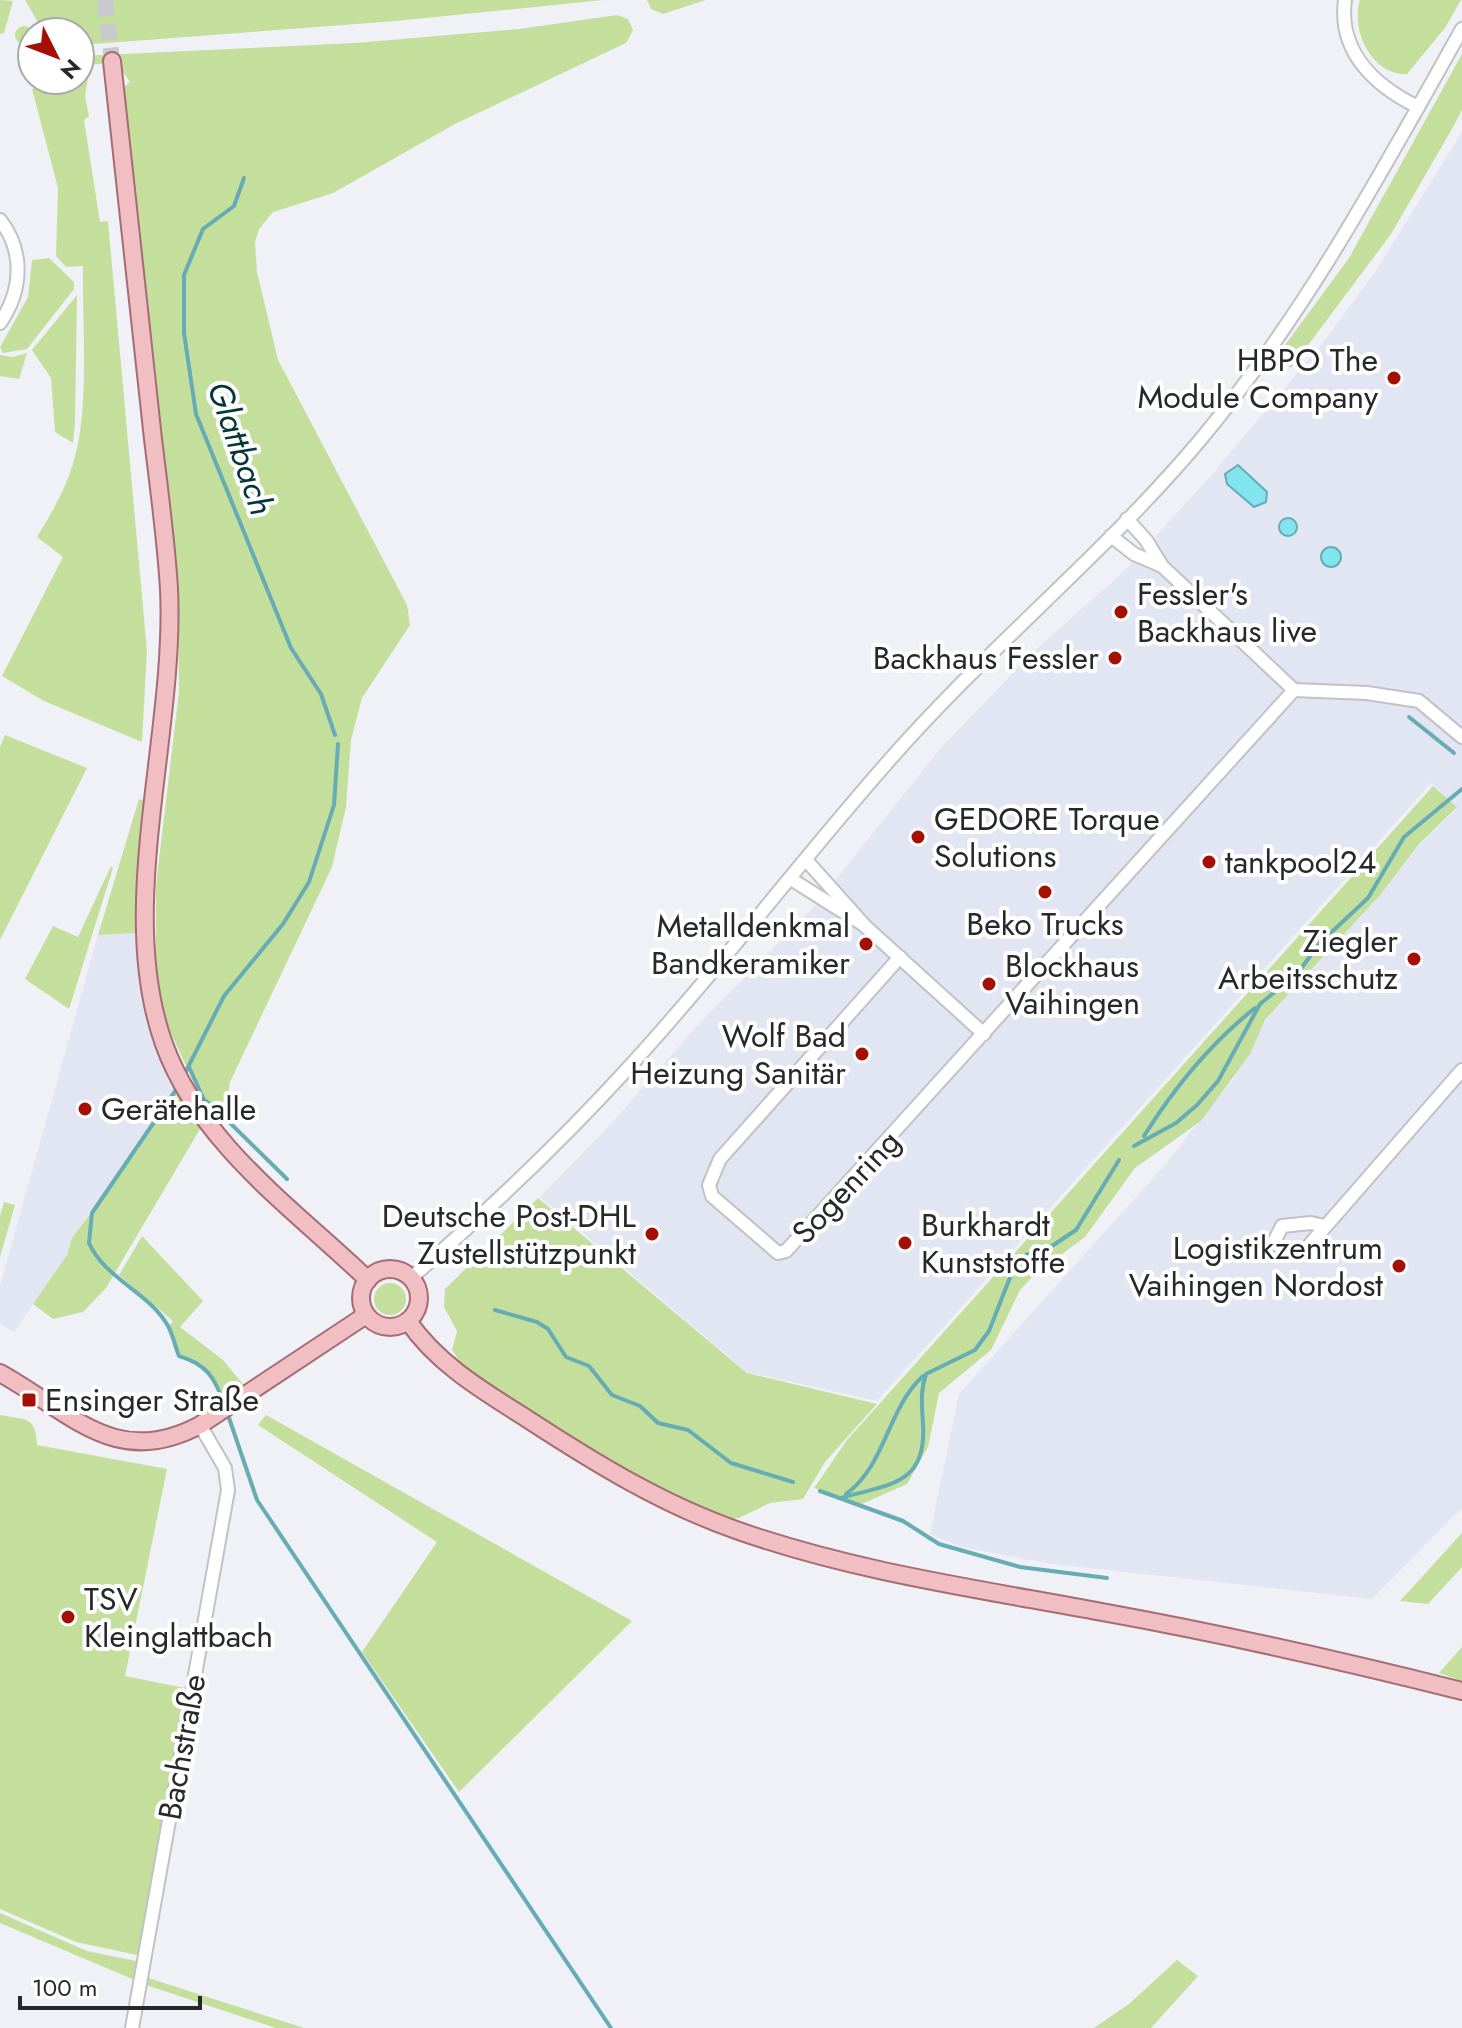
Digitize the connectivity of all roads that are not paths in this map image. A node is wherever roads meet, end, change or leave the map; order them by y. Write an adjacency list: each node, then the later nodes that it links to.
1 (1345, 0): 4 (street)
2 (1462, 29): 4 (street)
3 (112, 61): 20 (main road)
4 (1418, 107): 7 (street)
5 (0, 220): 6 (street)
6 (0, 323)
7 (1127, 519): 8 (street); 9 (street)
8 (1111, 536): 9 (street); 12 (street)
9 (1162, 566): 10 (street)
10 (1294, 690): 11 (street); 16 (street)
11 (1462, 737)
12 (806, 860): 13 (street); 14 (street)
13 (791, 879): 14 (street); 19 (street)
14 (866, 927): 15 (street)
15 (900, 957): 16 (street); 16 (street, Sogenring)
16 (984, 1034)
17 (1462, 1070): 18 (street)
18 (1324, 1226)
19 (411, 1278): 20 (main road); 22 (main road)
20 (368, 1280): 21 (main road)
21 (366, 1315): 22 (main road); 24 (main road)
22 (408, 1321): 25 (main road)
23 (0, 1373): 24 (main road)
24 (200, 1425): 26 (street, Bachstraße)
25 (1462, 1691)
26 (132, 2028)

